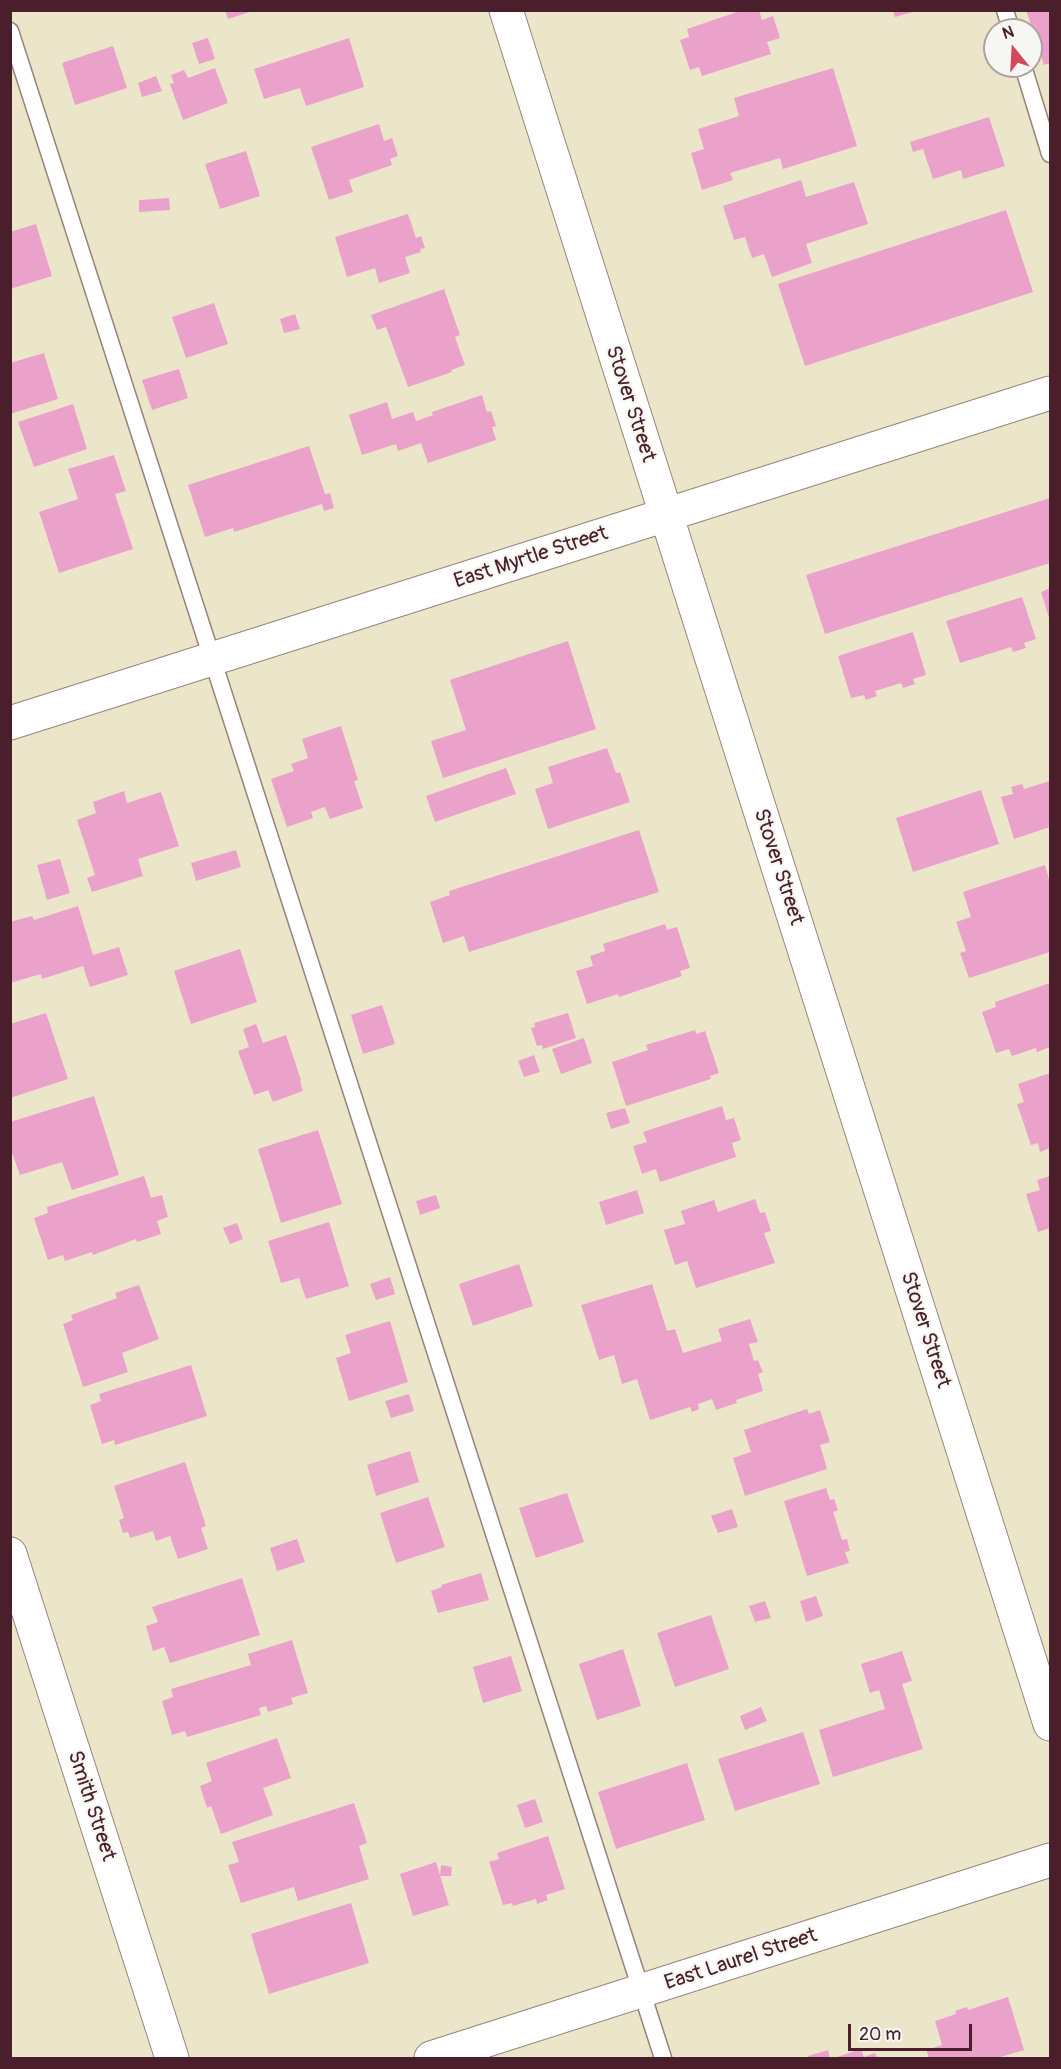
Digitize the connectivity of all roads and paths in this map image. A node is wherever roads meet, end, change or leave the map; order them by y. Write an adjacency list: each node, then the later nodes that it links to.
1 (506, 10): 6 (street, Stover Street)
2 (10, 31): 7 (lane)
3 (1027, 78): 4 (lane)
4 (1050, 154)
5 (1050, 393): 6 (street, East Myrtle Street)
6 (666, 515): 7 (street, East Myrtle Street); 10 (street, Stover Street)
7 (211, 659): 8 (street, East Myrtle Street); 12 (lane)
8 (10, 723)
9 (10, 1554): 13 (street, Smith Street)
10 (1050, 1724)
11 (1050, 1860): 12 (street, East Laurel Street)
12 (641, 1992): 14 (street, East Laurel Street); 15 (lane)
13 (172, 2058)
14 (431, 2058)
15 (663, 2058)

